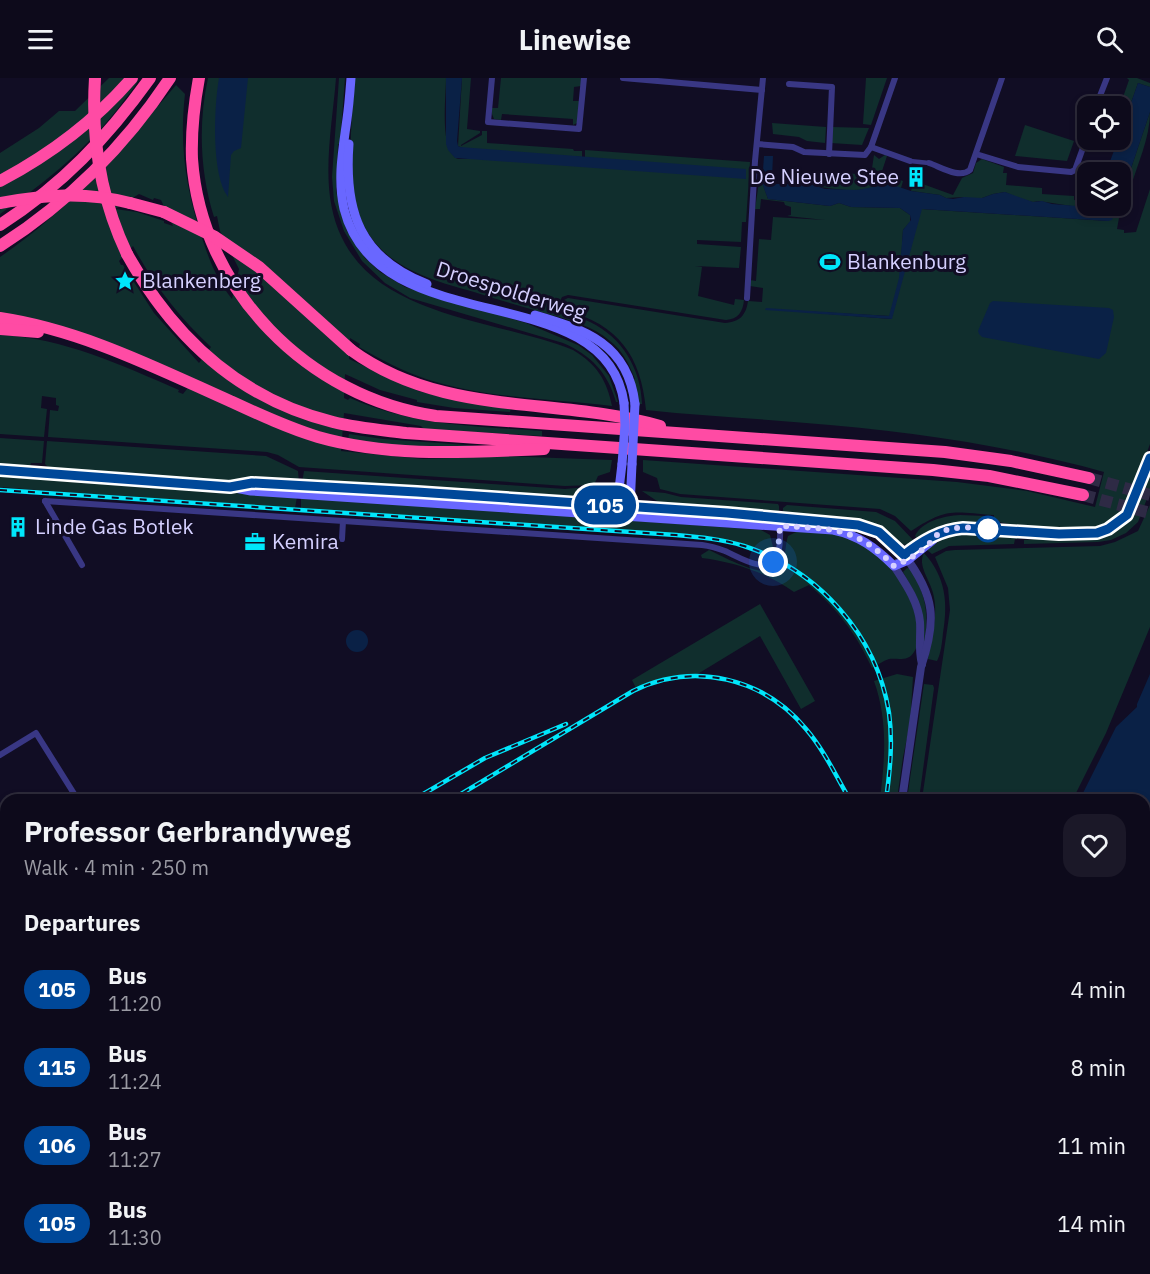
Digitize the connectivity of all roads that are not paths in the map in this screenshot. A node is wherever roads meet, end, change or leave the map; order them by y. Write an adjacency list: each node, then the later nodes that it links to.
1 (95, 78): 34 (highway, bridge)
2 (132, 78): 25 (highway)
3 (150, 78): 27 (highway)
4 (171, 78): 28 (highway)
5 (199, 78): 33 (highway)
6 (351, 78): 17 (main road, Droespolderweg)
7 (492, 78): 8 (street)
8 (584, 78)
9 (623, 78): 15 (street)
10 (763, 78): 15 (street)
11 (895, 78): 19 (street)
12 (1002, 78): 22 (street)
13 (1107, 78): 16 (street)
14 (789, 84): 21 (street)
15 (762, 90): 18 (street)
16 (1100, 96)
17 (347, 118): 40 (main road, Droespolderweg, bridge); 41 (main road, Droespolderweg, bridge)
18 (758, 144): 21 (street); 29 (street)
19 (871, 147): 21 (street); 23 (street)
20 (1082, 150): 22 (street)
21 (829, 154)
22 (976, 154): 24 (street)
23 (910, 161): 24 (street)
24 (929, 163)
25 (0, 181)
26 (0, 203): 33 (highway, bridge)
27 (0, 225)
28 (0, 246)
29 (747, 298)
30 (0, 318): 32 (highway)
31 (0, 329): 32 (highway)
32 (109, 349): 34 (highway)
33 (685, 434): 37 (highway)
34 (596, 447): 39 (highway)
35 (1150, 458): 46 (main road)
36 (0, 470): 38 (main road)
37 (1089, 478)
38 (230, 487): 40 (main road); 42 (main road)
39 (1083, 495)
40 (617, 506): 41 (main road); 42 (main road)
41 (630, 507): 42 (main road, Droespolderweg); 44 (main road)
42 (625, 517): 44 (main road)
43 (343, 521): 44 (street); 45 (street); 47 (street)
44 (780, 523): 46 (main road); 48 (main road)
45 (342, 539)
46 (906, 558): 48 (main road); 49 (street)
47 (82, 564)
48 (894, 566): 49 (street)
49 (922, 664): 52 (street)
50 (0, 755): 51 (street)
51 (74, 794)
52 (903, 794)

